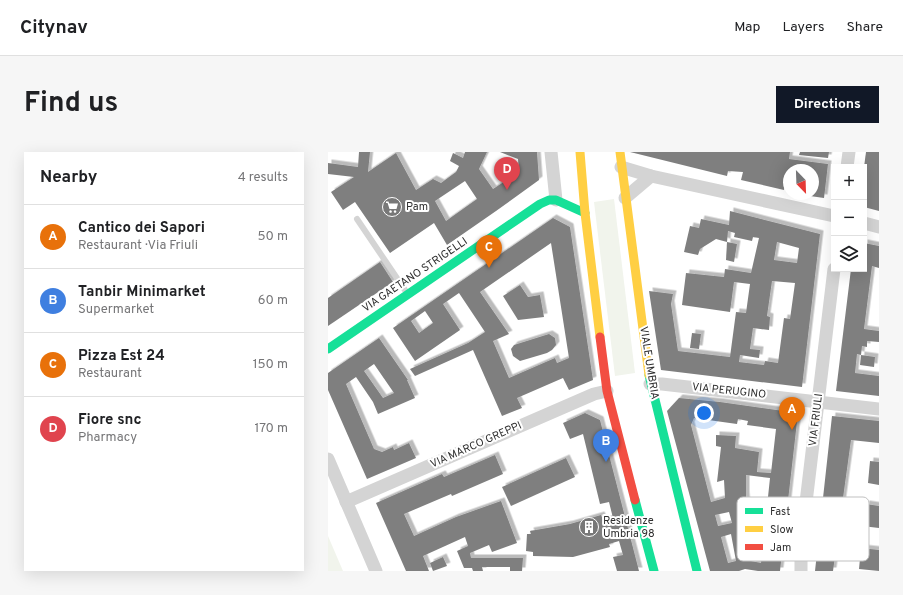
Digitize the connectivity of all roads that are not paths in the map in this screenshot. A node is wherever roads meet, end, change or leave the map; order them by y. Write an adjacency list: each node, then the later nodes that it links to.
1 (551, 152): 9 (street)
2 (580, 152): 10 (main road)
3 (620, 152): 6 (main road, VIALE UMBRIA)
4 (849, 152): 5 (street)
5 (847, 164)
6 (621, 167): 7 (street); 8 (main road, VIALE UMBRIA)
7 (651, 176): 8 (street); 11 (street)
8 (625, 198): 18 (main road, VIALE UMBRIA)
9 (556, 200): 10 (main road); 16 (main road, VIA GAETANO STRIGELLI)
10 (585, 213): 19 (main road)
11 (831, 215)
12 (357, 219): 16 (lane)
13 (867, 224): 14 (street)
14 (879, 226)
15 (834, 272): 20 (street, VIA FRIULI)
16 (408, 294): 17 (main road, VIA GAETANO STRIGELLI)
17 (328, 349)
18 (650, 384): 20 (street, VIA PERUGINO); 27 (main road, VIALE UMBRIA)
19 (607, 391): 24 (street, VIA MARCO GREPPI); 26 (main road)
20 (818, 402): 21 (street, VIA PERUGINO); 23 (street, VIA FRIULI)
21 (879, 409)
22 (328, 459): 24 (street)
23 (807, 497)
24 (346, 502): 25 (street)
25 (376, 571)
26 (654, 571)
27 (697, 571)

